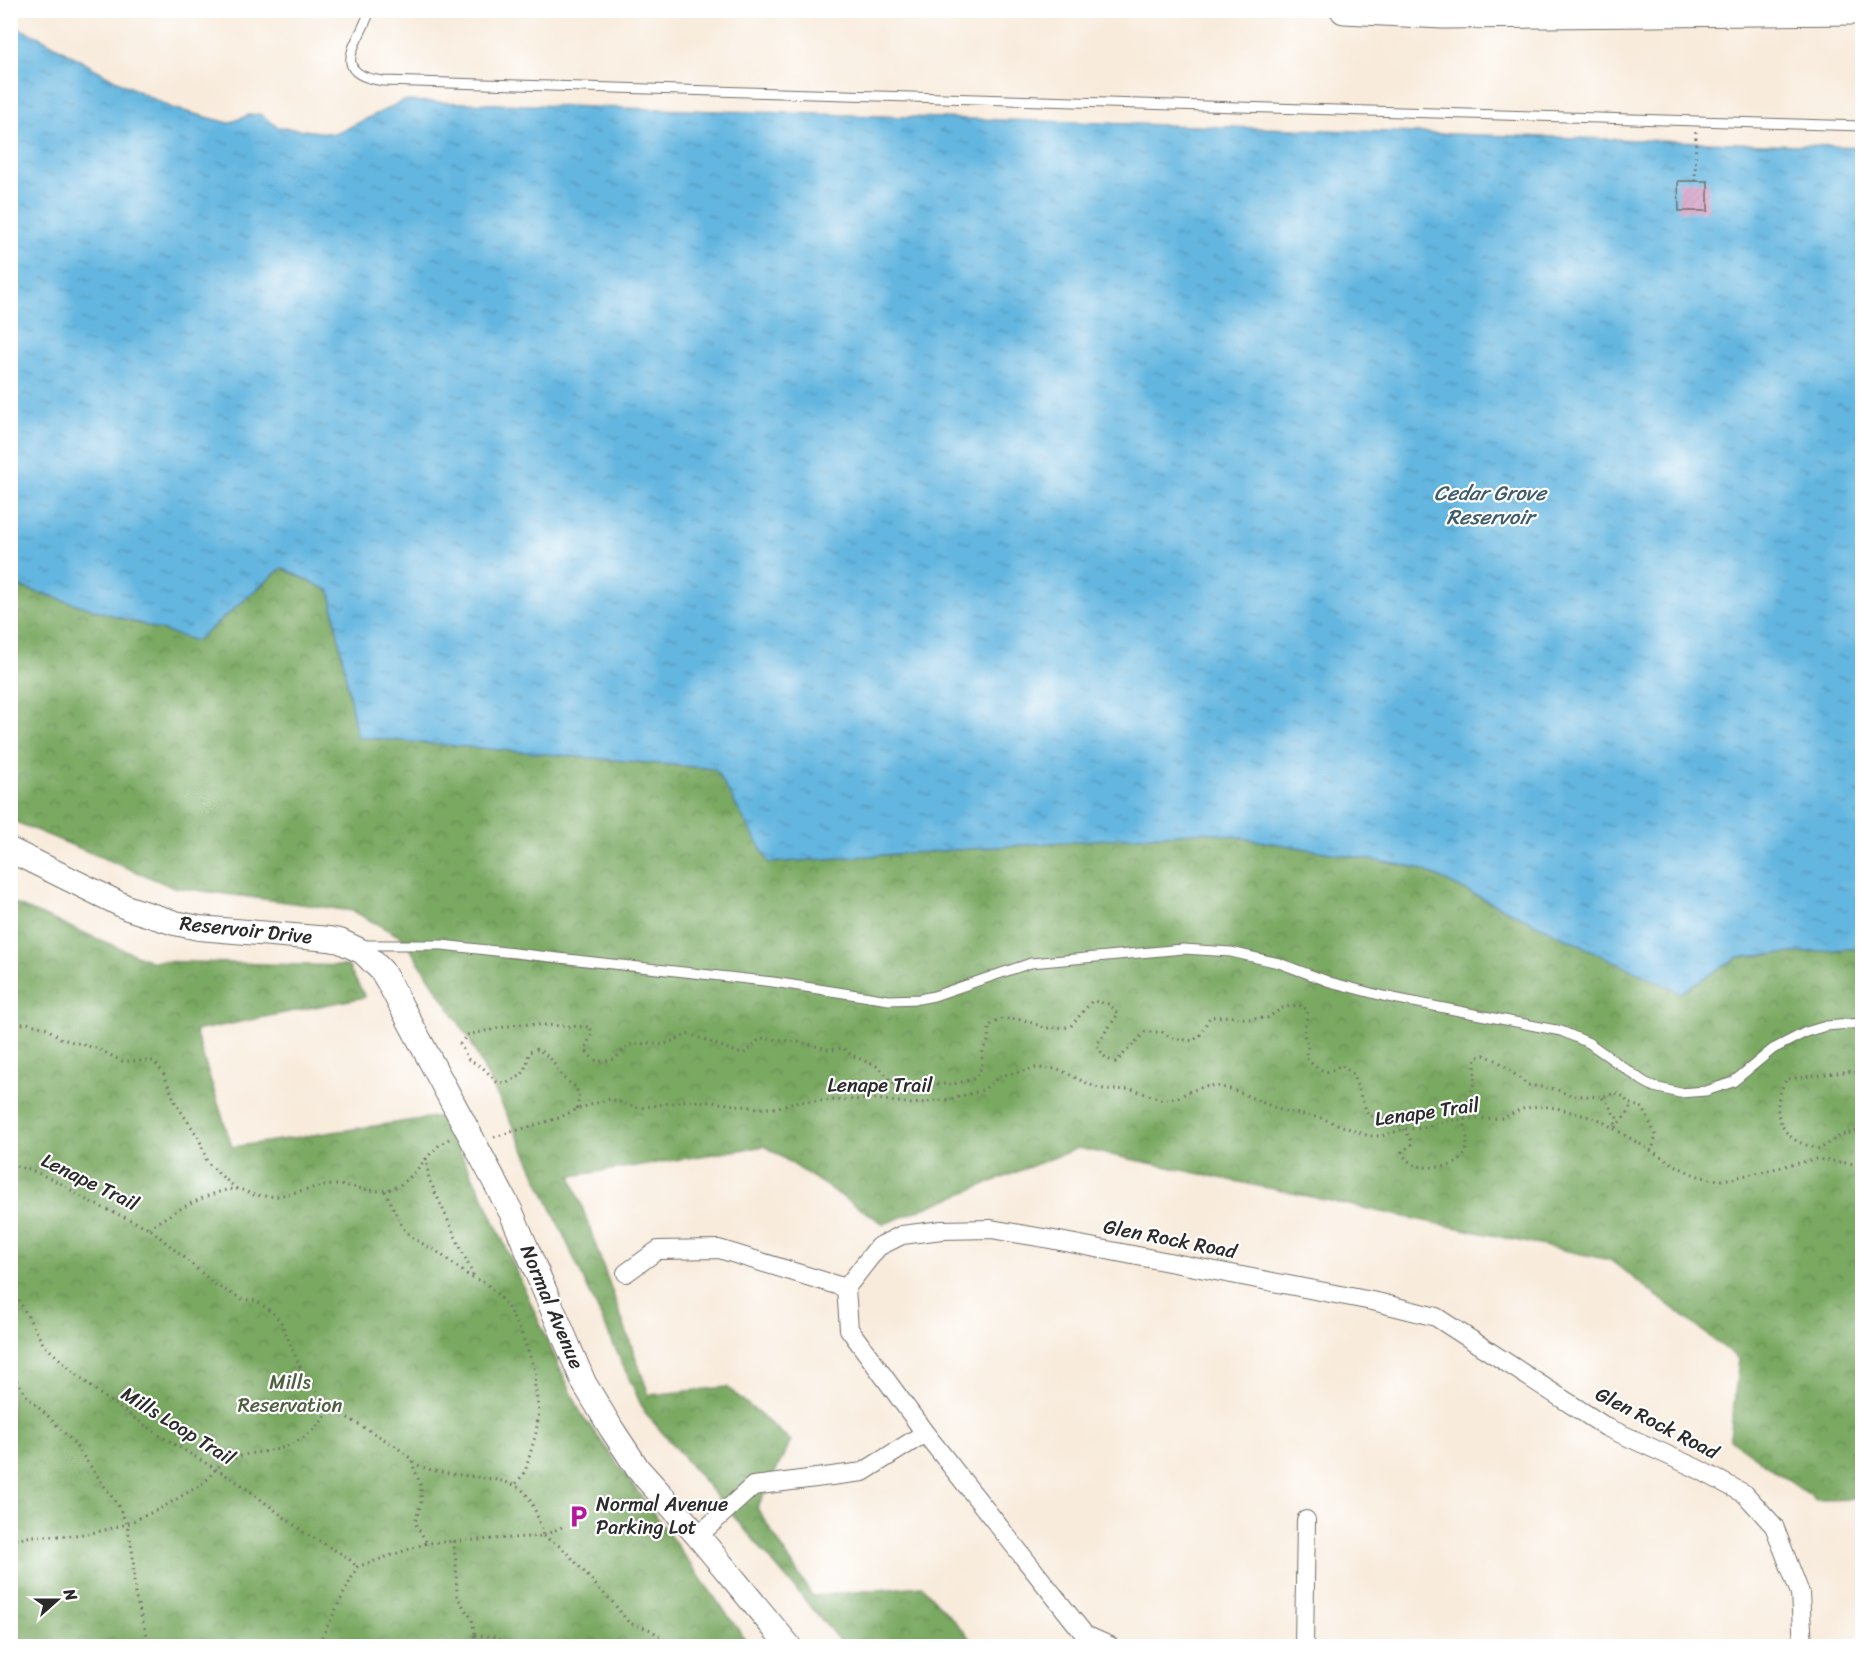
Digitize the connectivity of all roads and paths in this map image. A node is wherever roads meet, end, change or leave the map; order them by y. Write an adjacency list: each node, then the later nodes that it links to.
1 (370, 10): 5 (lane)
2 (1344, 10): 4 (main road)
3 (1863, 11): 4 (main road)
4 (1554, 13)
5 (1696, 121): 6 (lane); 7 (path)
6 (1863, 126)
7 (1695, 181)
8 (10, 850): 9 (street, Reservoir Drive)
9 (351, 945): 10 (lane); 20 (street, Normal Avenue)
10 (1863, 1023)
11 (10, 1026): 27 (path)
12 (1863, 1072): 21 (path)
13 (1601, 1097): 14 (path); 16 (path); 17 (path)
14 (1631, 1105): 17 (path); 22 (path)
15 (577, 1109): 18 (path, Lenape Trail); 18 (path); 20 (path, Lenape Trail)
16 (1465, 1119): 17 (path, Lenape Trail); 18 (path, Lenape Trail); 18 (path)
17 (1614, 1128): 22 (path, Lenape Trail)
18 (1404, 1130)
19 (1863, 1130): 21 (path)
20 (472, 1137): 23 (path, Lenape Trail); 44 (street, Normal Avenue)
21 (1820, 1149): 24 (path)
22 (1652, 1150): 24 (path, Lenape Trail)
23 (426, 1158): 28 (path, Lenape Trail); 31 (path)
24 (1816, 1159): 26 (path, Lenape Trail)
25 (10, 1165): 29 (path, Lenape Trail)
26 (1863, 1165)
27 (237, 1189): 28 (path, Lenape Trail); 29 (path, Lenape Trail)
28 (385, 1191): 31 (path)
29 (149, 1228): 35 (path)
30 (626, 1273): 33 (street)
31 (475, 1278): 39 (path)
32 (10, 1284): 38 (path, Mills Loop Trail)
33 (846, 1288): 36 (street); 58 (street, Glen Rock Road)
34 (10, 1370): 41 (path)
35 (331, 1408): 37 (path); 38 (path)
36 (926, 1433): 44 (street); 56 (street)
37 (410, 1458): 39 (path); 47 (path)
38 (216, 1468): 41 (path); 48 (path, Mills Loop Trail)
39 (515, 1485): 43 (path)
40 (1306, 1520): 57 (street)
41 (127, 1524): 45 (path); 50 (path)
42 (562, 1527): 43 (path)
43 (543, 1536): 46 (path); 54 (path)
44 (698, 1536): 55 (street, Normal Avenue)
45 (10, 1541)
46 (453, 1541): 47 (path); 49 (path)
47 (427, 1543): 48 (path)
48 (357, 1567): 51 (path)
49 (475, 1635): 52 (path); 53 (path)
50 (150, 1647)
51 (314, 1647)
52 (466, 1647)
53 (514, 1647)
54 (674, 1647)
55 (789, 1647)
56 (1110, 1647)
57 (1304, 1647)
58 (1803, 1647)

